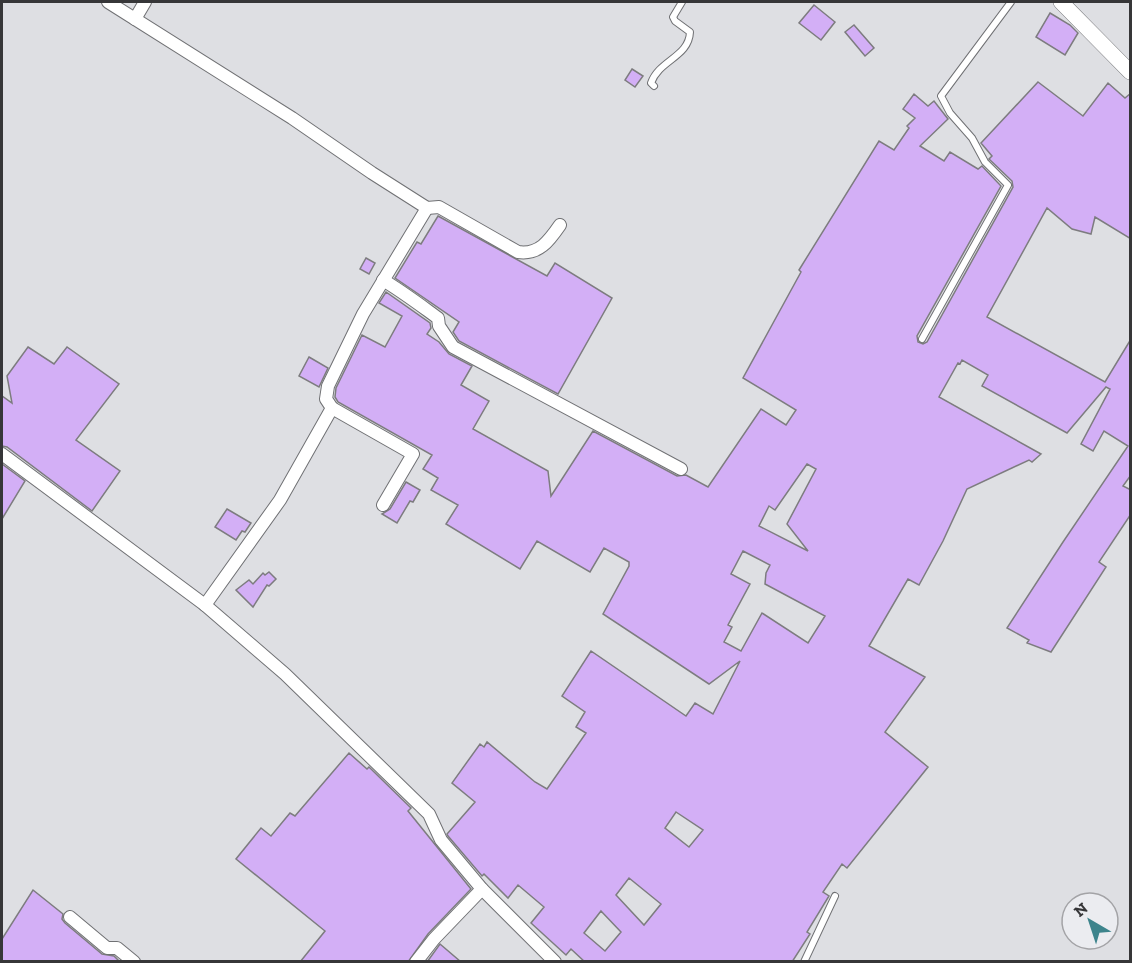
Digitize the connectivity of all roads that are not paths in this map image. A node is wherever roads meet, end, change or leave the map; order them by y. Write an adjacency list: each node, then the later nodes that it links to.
1 (108, 2): 6 (street)
2 (145, 2): 6 (street)
3 (682, 2): 8 (lane)
4 (1011, 2): 12 (lane)
5 (1060, 2): 7 (street)
6 (135, 19): 9 (street)
7 (1131, 72)
8 (654, 86)
9 (427, 208): 10 (street); 11 (street)
10 (560, 225)
11 (383, 280): 13 (street); 15 (street)
12 (922, 339)
13 (332, 408): 16 (street); 17 (street)
14 (2, 454): 17 (street)
15 (681, 468)
16 (383, 505)
17 (205, 605): 18 (street)
18 (483, 890): 22 (street); 23 (street)
19 (835, 896): 24 (lane)
20 (70, 917): 21 (street)
21 (134, 962)
22 (416, 962)
23 (555, 962)
24 (804, 962)

